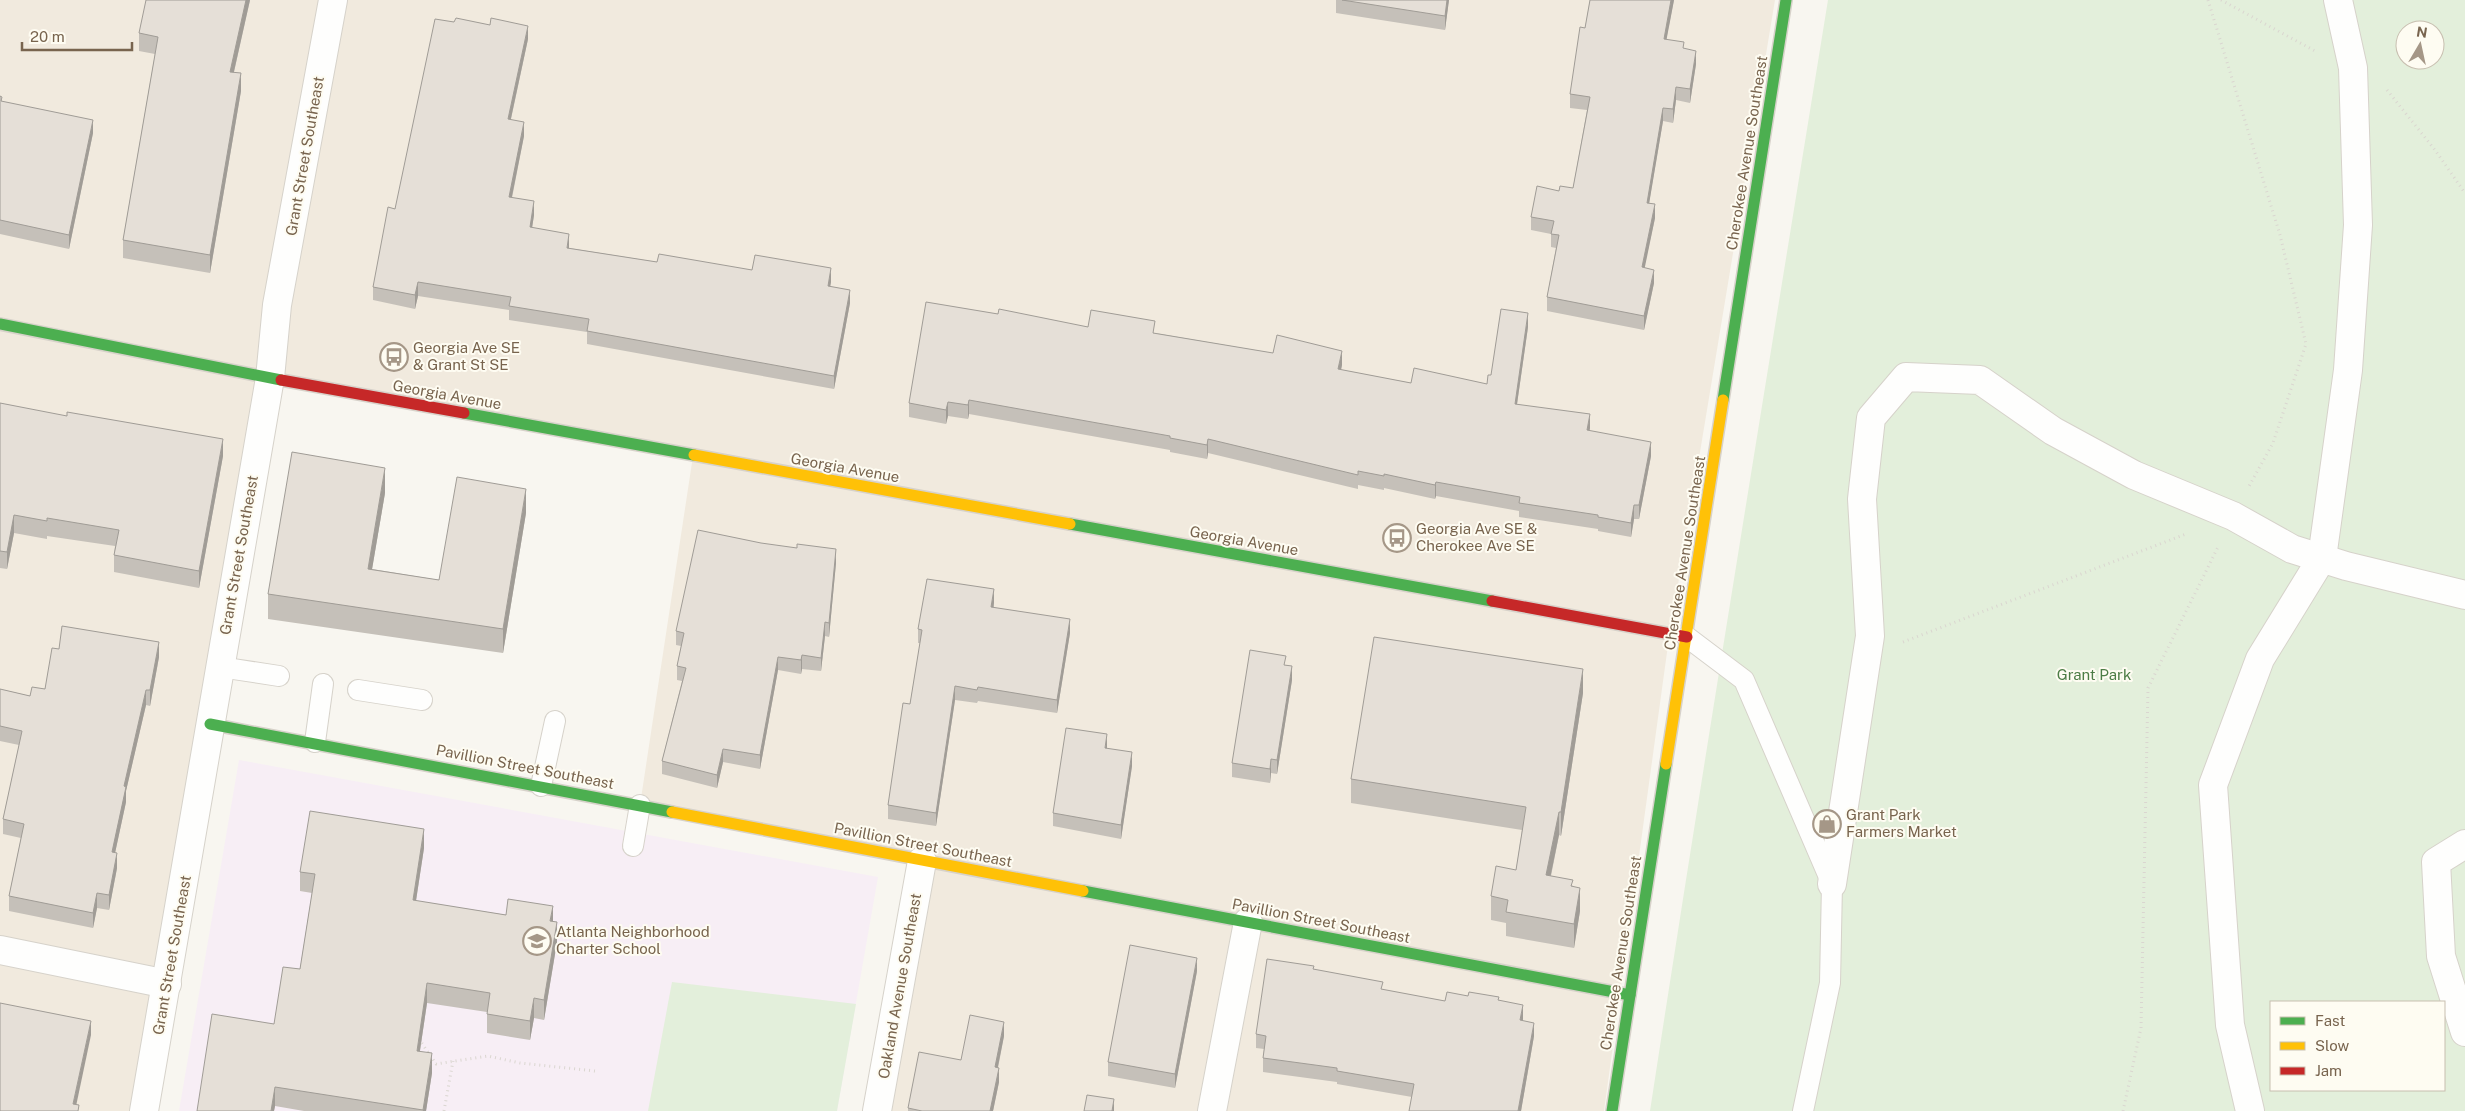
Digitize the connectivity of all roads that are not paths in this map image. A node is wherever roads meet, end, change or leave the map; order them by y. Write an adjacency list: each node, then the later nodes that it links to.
1 (333, 0): 5 (street, Grant Street Southeast)
2 (1786, 0): 8 (street, Cherokee Avenue Southeast)
3 (2338, 0): 6 (street)
4 (0, 324): 5 (street, Georgia Avenue)
5 (270, 378): 8 (street, Georgia Avenue); 9 (street, Grant Street Southeast)
6 (2322, 558): 7 (street); 22 (street); 33 (street)
7 (2465, 595)
8 (1686, 637): 22 (lane); 26 (street, Cherokee Avenue Southeast)
9 (220, 667): 10 (lane); 15 (street, Grant Street Southeast)
10 (279, 676)
11 (324, 684): 16 (lane)
12 (358, 690): 13 (lane)
13 (422, 700)
14 (554, 721): 17 (lane)
15 (210, 724): 16 (street, Pavillion Street Southeast); 25 (street, Grant Street Southeast)
16 (315, 742): 17 (street, Pavillion Street Southeast)
17 (541, 786): 18 (street, Pavillion Street Southeast)
18 (640, 805): 20 (lane); 21 (street, Pavillion Street Southeast)
19 (2465, 844): 27 (street)
20 (633, 846)
21 (922, 861): 23 (street, Pavillion Street Southeast); 29 (street, Oakland Avenue Southeast)
22 (1832, 884): 32 (lane)
23 (1248, 922): 26 (street, Pavillion Street Southeast); 30 (street)
24 (0, 950): 25 (street)
25 (167, 984): 28 (street, Grant Street Southeast)
26 (1630, 995): 31 (street, Cherokee Avenue Southeast)
27 (2465, 1032)
28 (144, 1111)
29 (877, 1111)
30 (1212, 1111)
31 (1612, 1111)
32 (1803, 1111)
33 (2250, 1111)

